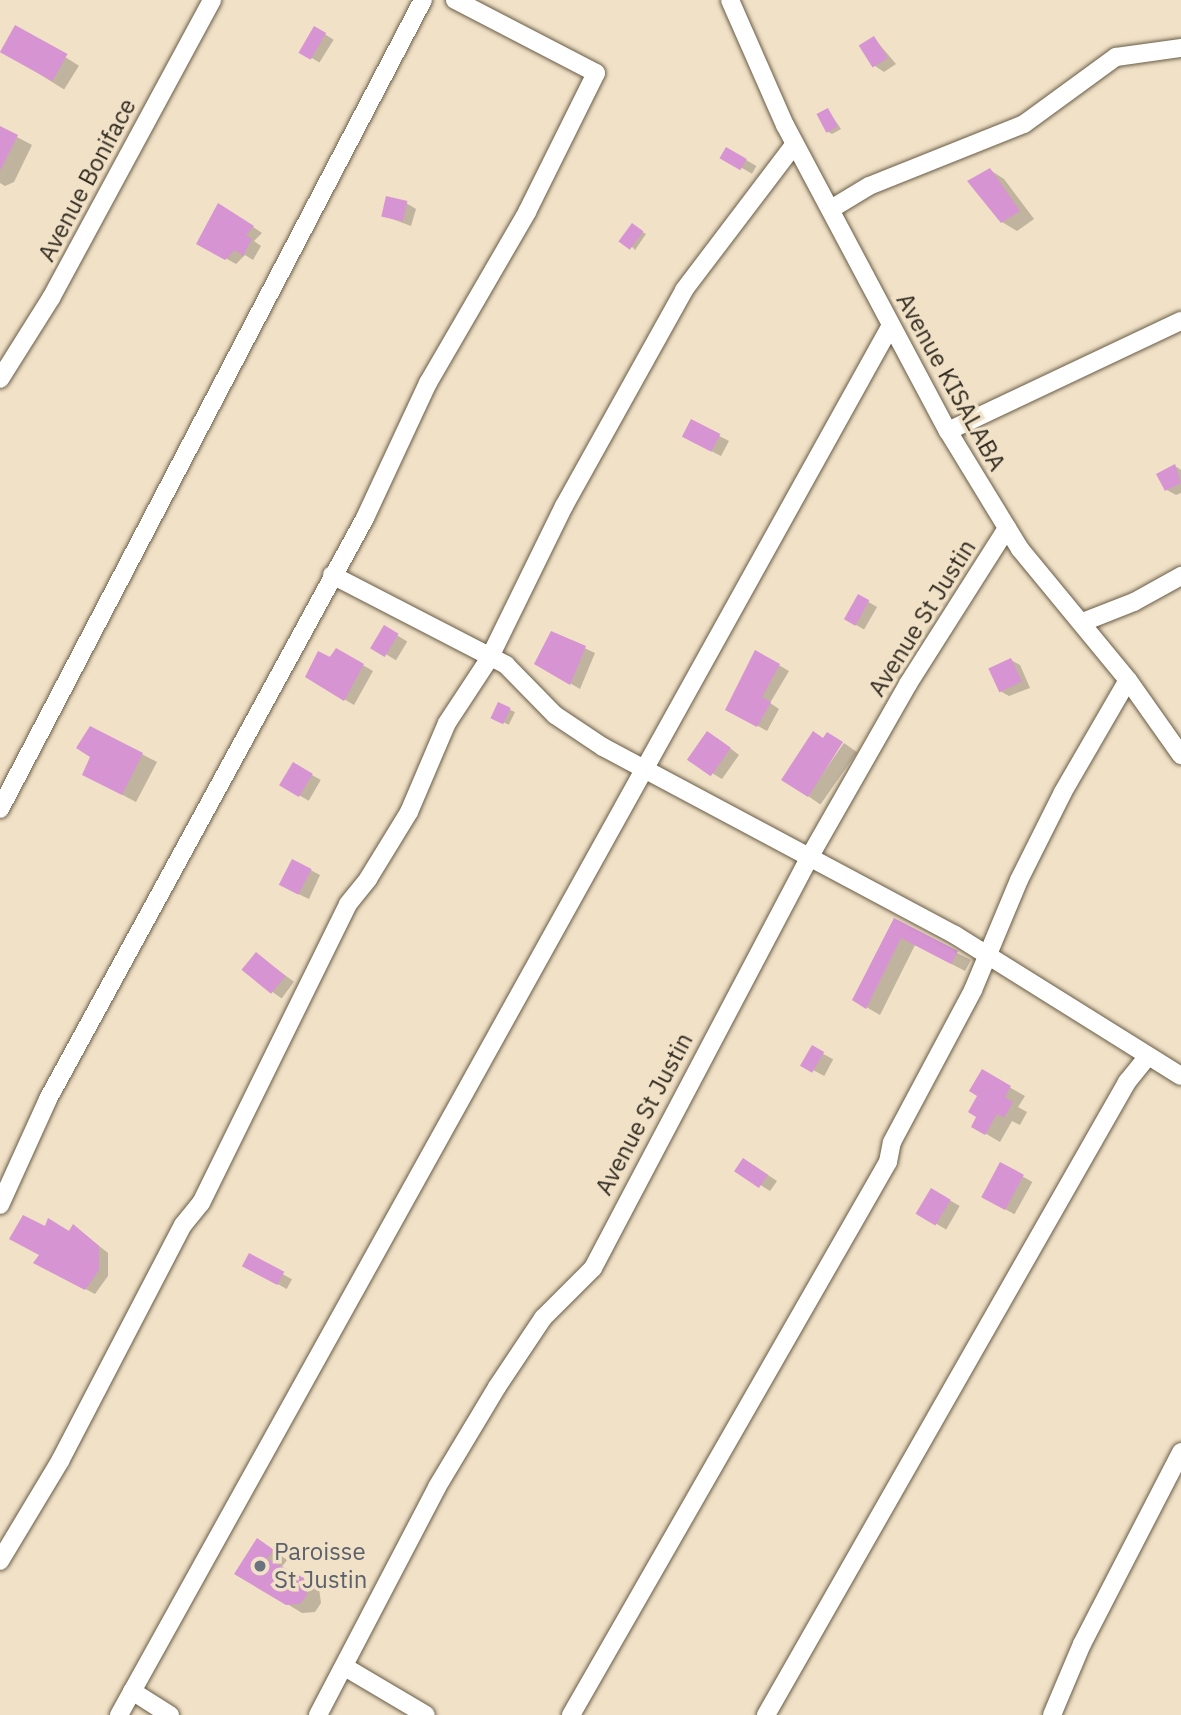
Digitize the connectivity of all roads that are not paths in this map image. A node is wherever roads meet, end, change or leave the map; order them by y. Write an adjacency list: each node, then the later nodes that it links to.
1 (212, 0): 10 (street, Avenue Boniface)
2 (423, 0): 20 (street)
3 (730, 0): 6 (street, Avenue KISALABA)
4 (462, 2): 13 (street)
5 (1181, 48): 7 (street)
6 (795, 145): 7 (street, Avenue KISALABA); 16 (street)
7 (831, 209): 9 (street, Avenue KISALABA)
8 (1181, 321): 11 (street)
9 (890, 327): 11 (street, Avenue KISALABA); 19 (street)
10 (0, 379)
11 (948, 430): 12 (street, Avenue KISALABA)
12 (1007, 528): 15 (street, Avenue KISALABA); 21 (street, Avenue St Justin)
13 (332, 575): 16 (street); 25 (street)
14 (1181, 576): 15 (street)
15 (1083, 622): 17 (street, Avenue KISALABA)
16 (489, 659): 19 (street); 27 (street)
17 (1128, 680): 18 (street, Avenue KISALABA); 22 (street)
18 (1181, 755)
19 (642, 767): 21 (street); 29 (street)
20 (0, 809)
21 (810, 856): 22 (street); 28 (street, Avenue St Justin)
22 (988, 955): 23 (street); 34 (street)
23 (1148, 1056): 24 (street); 35 (street)
24 (1181, 1076)
25 (0, 1205)
26 (1181, 1452): 36 (street)
27 (0, 1561)
28 (345, 1667): 32 (street, Avenue St Justin); 33 (street)
29 (132, 1691): 30 (street); 31 (street)
30 (119, 1715)
31 (170, 1715)
32 (318, 1715)
33 (426, 1715)
34 (571, 1715)
35 (766, 1715)
36 (1052, 1715)

